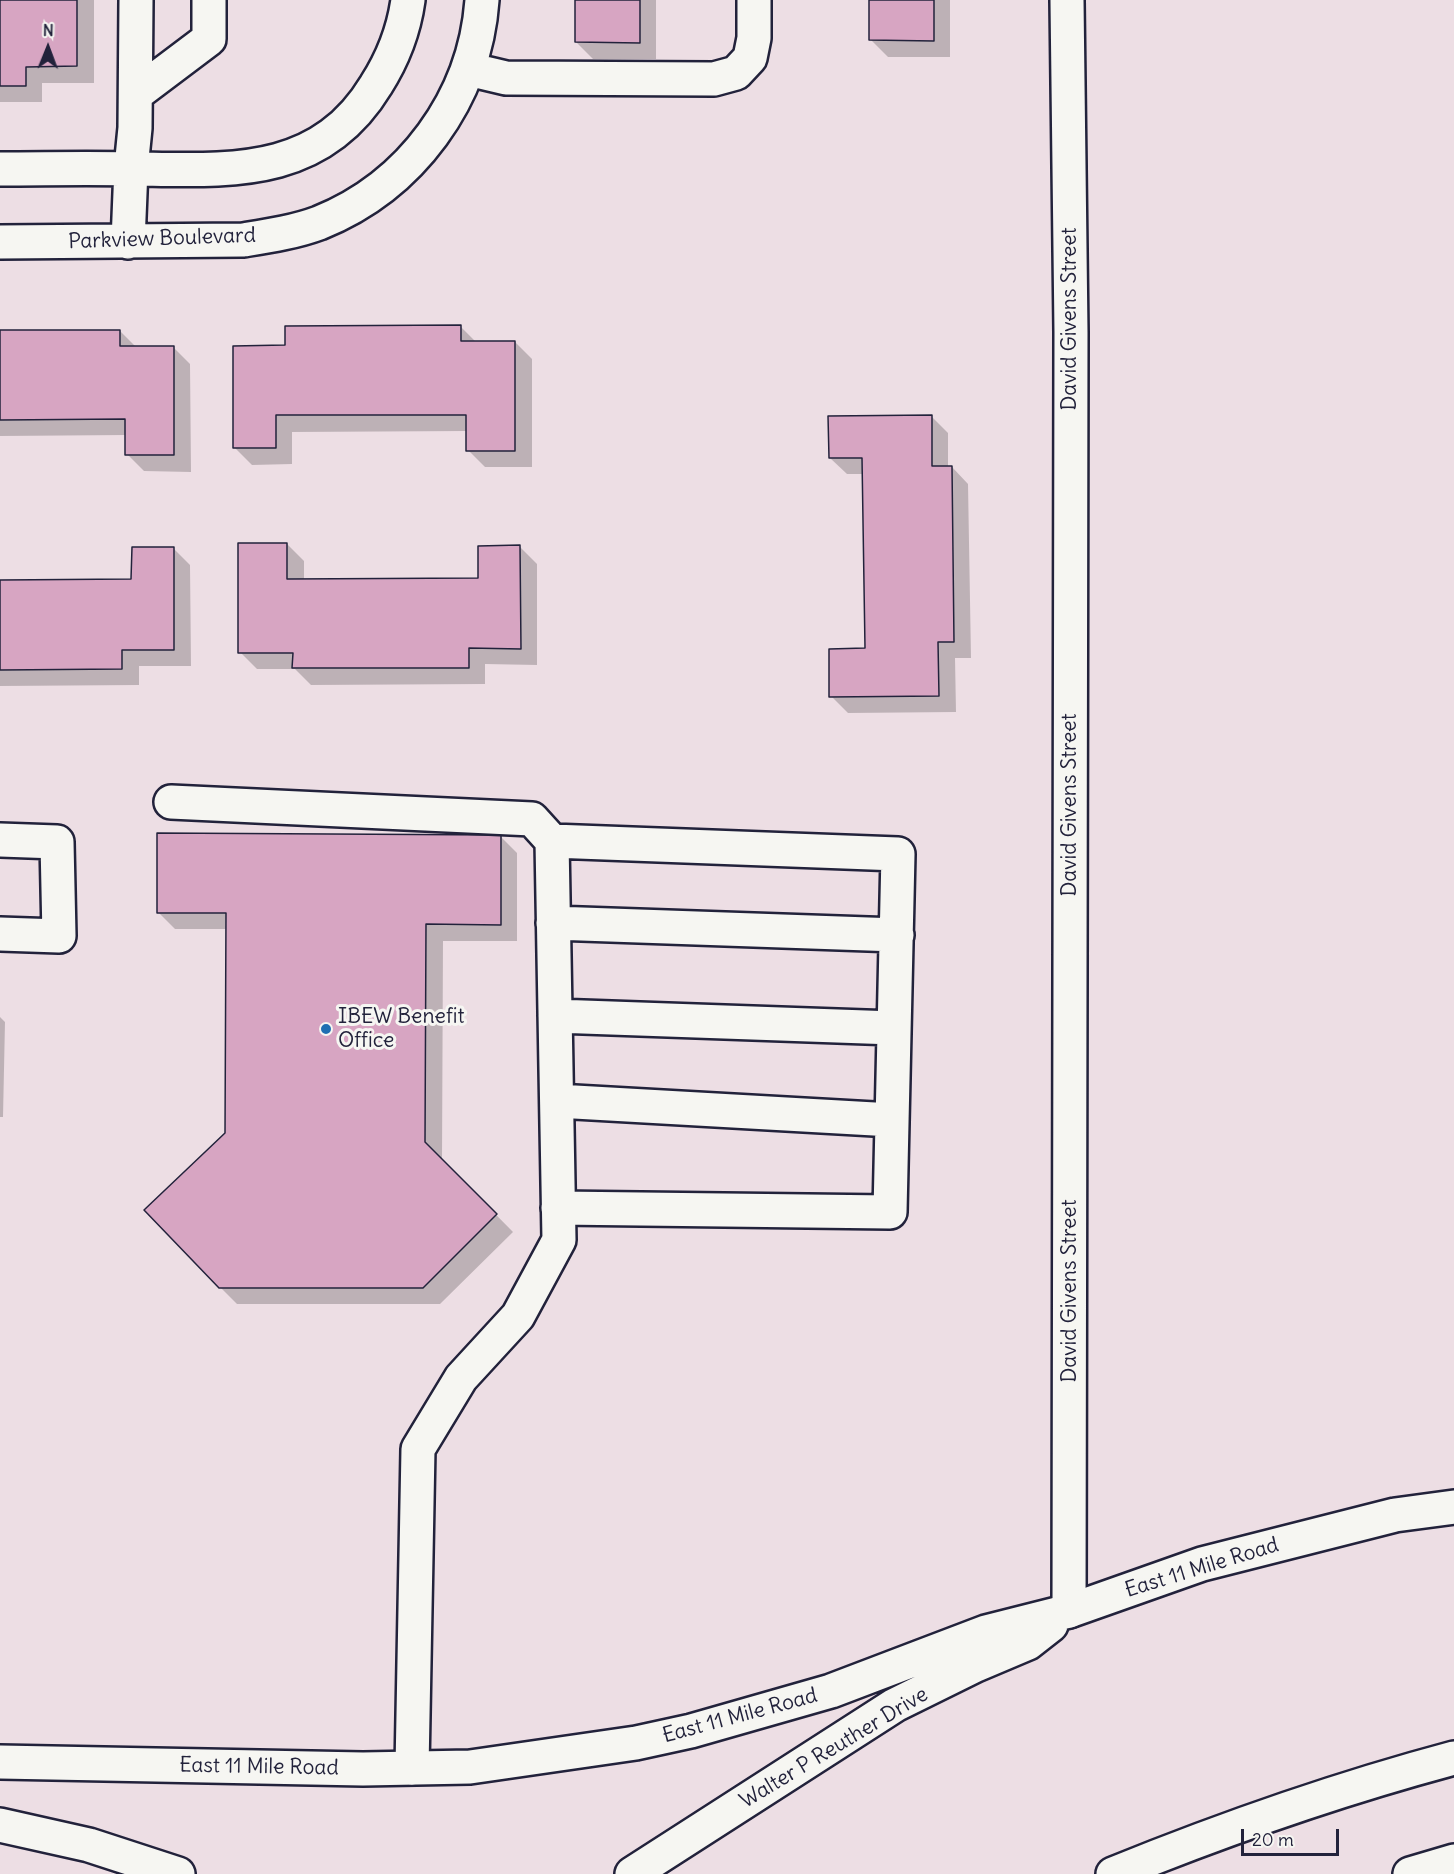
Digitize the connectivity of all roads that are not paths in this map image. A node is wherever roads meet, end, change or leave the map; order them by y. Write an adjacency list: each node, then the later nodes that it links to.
1 (136, 0): 8 (main road)
2 (209, 0): 8 (main road)
3 (408, 0): 9 (main road)
4 (482, 0): 7 (main road, Parkview Boulevard)
5 (754, 0): 7 (main road)
6 (1067, 0): 25 (main road, David Givens Street)
7 (468, 69): 12 (main road, Parkview Boulevard)
8 (136, 94): 9 (main road)
9 (131, 168): 10 (main road); 12 (main road)
10 (0, 169)
11 (0, 242): 12 (main road, Parkview Boulevard)
12 (128, 242)
13 (171, 802): 15 (main road)
14 (0, 840): 17 (main road)
15 (552, 841): 16 (main road); 18 (main road)
16 (553, 923): 18 (main road); 19 (main road)
17 (0, 934)
18 (897, 935): 20 (main road)
19 (555, 1016): 20 (main road); 21 (main road)
20 (894, 1028): 22 (main road)
21 (556, 1101): 22 (main road); 23 (main road)
22 (892, 1120): 23 (main road)
23 (558, 1208): 28 (main road)
24 (1454, 1507): 25 (main road, East 11 Mile Road)
25 (1070, 1611): 28 (main road, East 11 Mile Road); 32 (main road, Walter P Reuther Drive)
26 (1454, 1758): 33 (main road)
27 (0, 1762): 28 (main road, East 11 Mile Road)
28 (412, 1768)
29 (0, 1826): 31 (main road)
30 (1454, 1861): 34 (main road)
31 (178, 1874)
32 (632, 1874)
33 (1113, 1874)
34 (1410, 1874)

